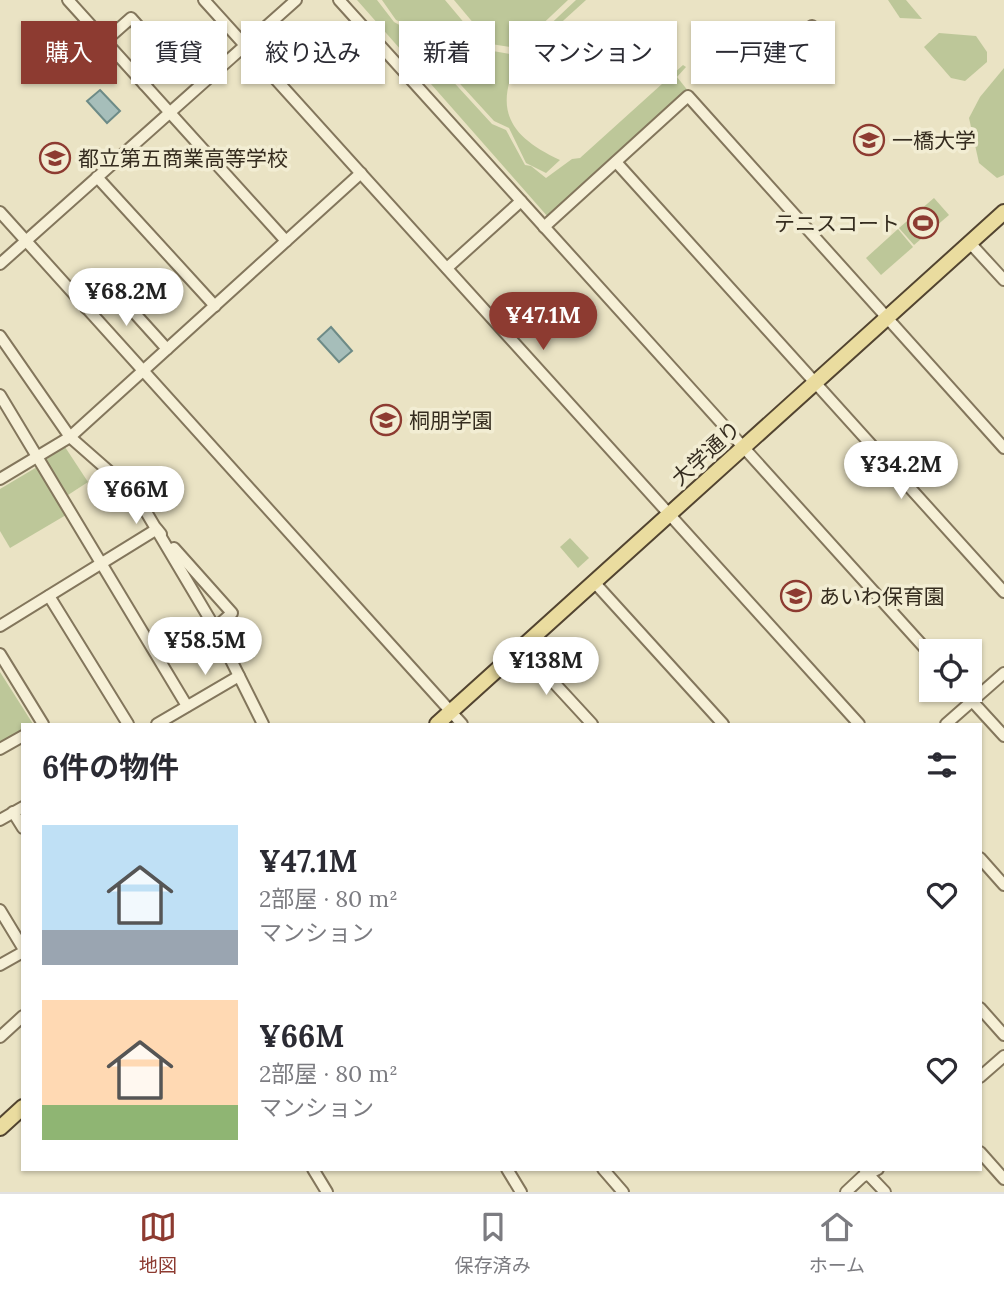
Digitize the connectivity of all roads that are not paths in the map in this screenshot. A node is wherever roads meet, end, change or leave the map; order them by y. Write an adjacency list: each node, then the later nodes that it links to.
1 (68, 0): 5 (street)
2 (204, 0): 9 (street)
3 (296, 0): 7 (street)
4 (339, 0): 19 (street)
5 (87, 21)
6 (134, 21): 8 (street)
7 (273, 21)
8 (117, 30)
9 (241, 41)
10 (241, 50): 15 (street)
11 (117, 54): 12 (street)
12 (131, 70)
13 (144, 84): 15 (street)
14 (280, 84): 17 (street)
15 (170, 113): 18 (street); 25 (street)
16 (616, 162): 23 (street); 32 (street); 36 (street)
17 (361, 173): 25 (street); 28 (street)
18 (97, 177): 24 (street); 30 (street)
19 (521, 201): 23 (street); 28 (street)
20 (0, 212): 24 (street)
21 (1004, 212): 26 (main road, 大学通り)
22 (1004, 223): 26 (main road, 大学通り)
23 (544, 227): 40 (street)
24 (26, 241): 27 (street); 31 (street)
25 (286, 241): 30 (street)
26 (973, 246): 29 (street); 32 (main road, 大学通り)
27 (0, 264)
28 (447, 268): 43 (street)
29 (1004, 280)
30 (215, 306): 34 (street)
31 (86, 308): 34 (street); 35 (street)
32 (889, 321): 36 (main road, 大学通り); 39 (street)
33 (0, 336): 38 (street)
34 (167, 349): 35 (street)
35 (142, 370): 38 (street); 60 (street)
36 (817, 386): 40 (main road, 大学通り); 47 (street)
37 (0, 395): 41 (street)
38 (70, 437): 41 (street); 44 (street)
39 (1004, 448)
40 (746, 451): 43 (main road, 大学通り); 51 (street)
41 (37, 457): 42 (street); 45 (street)
42 (0, 479)
43 (672, 518): 46 (main road, 大学通り); 67 (street)
44 (157, 529): 45 (street); 50 (street); 50 (street)
45 (101, 563): 48 (street); 59 (street)
46 (597, 586): 52 (main road, 大学通り); 66 (street)
47 (1004, 592)
48 (49, 596): 49 (street); 62 (street)
49 (0, 625)
50 (215, 628): 55 (street)
51 (919, 643)
52 (525, 651): 60 (main road, 大学通り); 65 (street)
53 (0, 654): 61 (street)
54 (1004, 673): 56 (street)
55 (239, 676): 59 (street); 64 (street)
56 (982, 692)
57 (971, 702): 68 (street)
58 (973, 702): 69 (street)
59 (187, 706): 63 (street)
60 (454, 720)
61 (42, 723)
62 (127, 723)
63 (159, 723)
64 (262, 723)
65 (591, 723)
66 (722, 723)
67 (858, 723)
68 (947, 723)
69 (1004, 736)
70 (21, 737): 71 (street)
71 (0, 749)
72 (18, 809): 73 (street)
73 (0, 820)
74 (982, 861): 75 (street)
75 (1004, 885)
76 (0, 910): 77 (street)
77 (21, 947)
78 (21, 951): 79 (street)
79 (0, 965)
80 (982, 1010): 82 (street)
81 (21, 1018): 83 (street)
82 (1004, 1035)
83 (0, 1037)
84 (1004, 1056): 85 (street)
85 (982, 1075)
86 (21, 1109): 87 (main road)
87 (0, 1128)
88 (982, 1154): 93 (street)
89 (314, 1171): 94 (street)
90 (508, 1171): 95 (street)
91 (605, 1171): 96 (street)
92 (870, 1171): 97 (street); 98 (street)
93 (1004, 1179)
94 (327, 1192)
95 (521, 1192)
96 (623, 1192)
97 (846, 1192)
98 (885, 1192)

